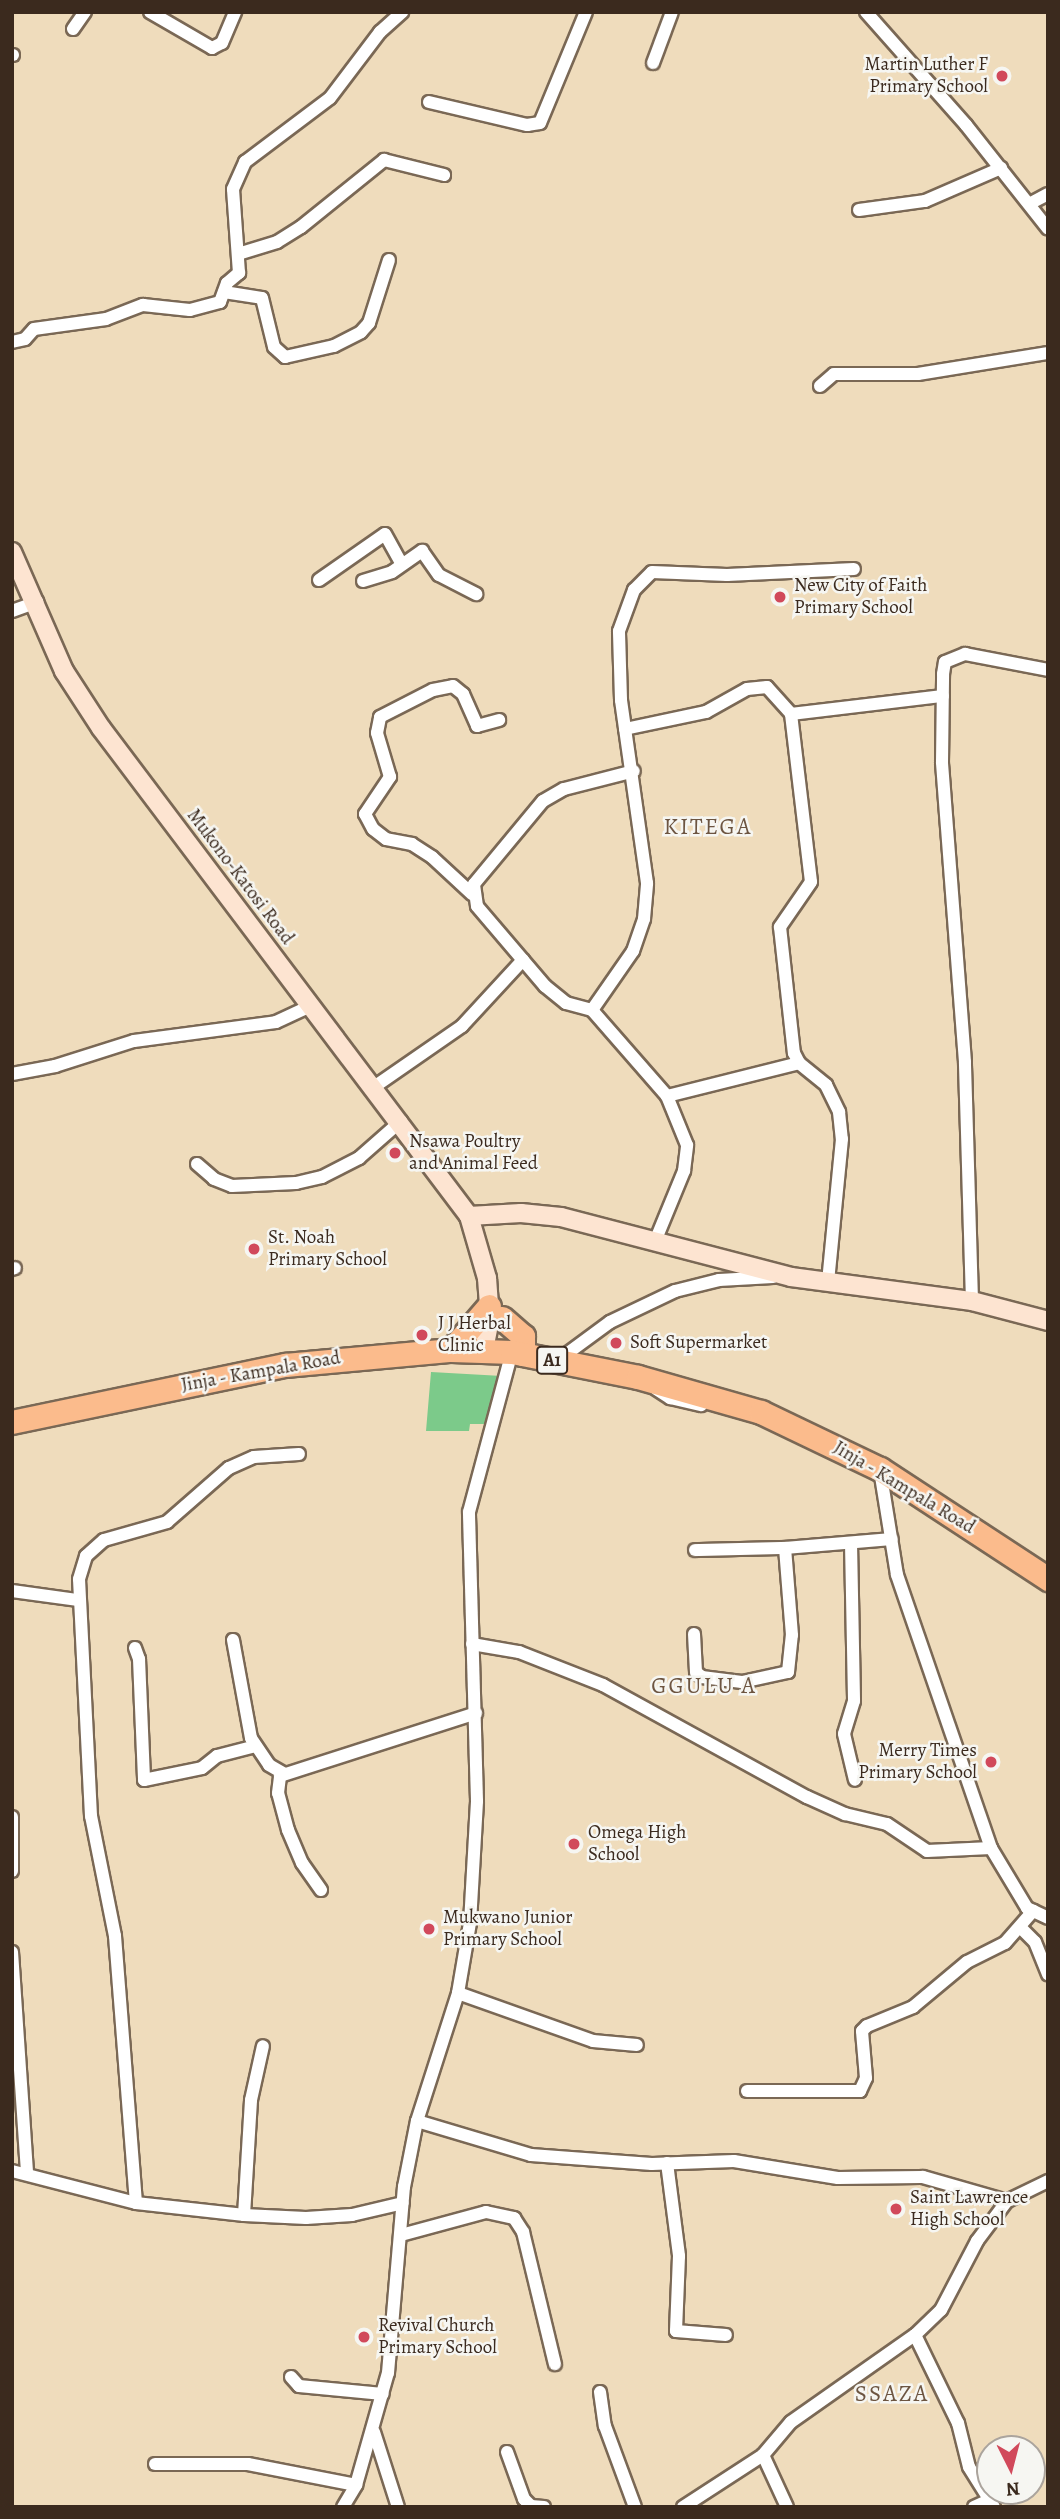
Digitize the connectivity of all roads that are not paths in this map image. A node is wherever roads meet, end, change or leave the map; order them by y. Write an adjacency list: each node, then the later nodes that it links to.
1 (85, 12): 8 (street)
2 (150, 12): 3 (street)
3 (235, 12)
4 (402, 12): 17 (street)
5 (586, 12): 10 (street)
6 (672, 12): 9 (street)
7 (866, 12): 11 (street)
8 (73, 29)
9 (653, 63)
10 (429, 102)
11 (1001, 168): 14 (street); 15 (street)
12 (444, 175): 17 (street)
13 (1048, 194): 14 (street)
14 (1031, 204): 16 (street)
15 (859, 210)
16 (1048, 229)
17 (238, 254): 19 (street)
18 (389, 260): 19 (street)
19 (224, 292): 20 (street)
20 (12, 342)
21 (1048, 353): 22 (street)
22 (820, 386)
23 (12, 552): 29 (main road, Mukono-Katosi Road)
24 (401, 563): 26 (street); 27 (street); 28 (street)
25 (853, 569): 35 (street)
26 (319, 580)
27 (363, 582)
28 (477, 594)
29 (37, 602): 30 (street); 39 (main road, Mukono-Katosi Road)
30 (12, 611)
31 (1048, 670): 32 (street)
32 (943, 696): 33 (street); 51 (street)
33 (791, 714): 35 (street); 41 (street)
34 (499, 720): 37 (street)
35 (625, 729): 36 (street)
36 (635, 771): 37 (street); 40 (street)
37 (472, 894): 38 (street)
38 (523, 960): 40 (street); 43 (street)
39 (310, 1006): 42 (street); 43 (main road, Mukono-Katosi Road)
40 (592, 1010): 44 (street)
41 (799, 1063): 44 (street); 50 (street)
42 (12, 1074)
43 (374, 1087): 45 (main road, Mukono-Katosi Road)
44 (667, 1096): 48 (street)
45 (401, 1121): 46 (street); 47 (main road, Mukono-Katosi Road)
46 (197, 1164)
47 (469, 1213): 48 (main road); 52 (main road, Mukono-Katosi Road)
48 (656, 1239): 49 (main road)
49 (791, 1277): 50 (main road); 56 (street)
50 (828, 1282): 51 (main road)
51 (972, 1301): 53 (main road)
52 (496, 1312): 54 (highway); 55 (main road, Mukono-Katosi Road); 55 (highway)
53 (1048, 1321)
54 (451, 1350): 55 (highway, Jinja - Kampala Road / A1); 57 (highway, Jinja - Kampala Road / A1)
55 (504, 1351): 56 (highway, Jinja - Kampala Road / A1); 69 (street)
56 (557, 1361): 59 (highway, Jinja - Kampala Road / A1)
57 (12, 1422)
58 (299, 1454): 66 (street)
59 (880, 1469): 60 (street); 64 (highway, Jinja - Kampala Road / A1)
60 (892, 1539): 61 (street); 76 (street)
61 (851, 1543): 62 (street); 74 (street)
62 (785, 1548): 63 (street); 67 (street)
63 (695, 1550)
64 (1048, 1578)
65 (12, 1591): 66 (street)
66 (78, 1600): 94 (street)
67 (694, 1634)
68 (233, 1640): 72 (street)
69 (472, 1644): 71 (street); 76 (street)
70 (135, 1648): 72 (street)
71 (475, 1713): 73 (street); 84 (street)
72 (256, 1746): 73 (street)
73 (283, 1773): 78 (street)
74 (855, 1780)
75 (12, 1817): 77 (street)
76 (991, 1848): 79 (street)
77 (12, 1871)
78 (321, 1890)
79 (1033, 1911): 80 (street); 81 (street)
80 (1048, 1918)
81 (1022, 1929): 83 (street); 87 (street)
82 (12, 1952): 91 (street)
83 (1048, 1974)
84 (458, 1993): 85 (street); 88 (street)
85 (637, 2045)
86 (263, 2046): 96 (street)
87 (747, 2091)
88 (417, 2121): 89 (street); 95 (street)
89 (667, 2163): 93 (street); 98 (street)
90 (12, 2171): 91 (street)
91 (27, 2172): 94 (street)
92 (1048, 2181): 93 (street)
93 (1007, 2201): 99 (street)
94 (136, 2203): 96 (street)
95 (402, 2203): 96 (street); 97 (street)
96 (244, 2215)
97 (401, 2235): 100 (street); 103 (street)
98 (726, 2335)
99 (915, 2335): 106 (street); 108 (street)
100 (555, 2364)
101 (291, 2377): 103 (street)
102 (600, 2392): 113 (street)
103 (383, 2394): 104 (street)
104 (374, 2432): 109 (street); 111 (street)
105 (507, 2452): 112 (street)
106 (763, 2455): 114 (street); 115 (street)
107 (155, 2464): 109 (street)
108 (976, 2478)
109 (356, 2484): 110 (street)
110 (343, 2507)
111 (398, 2507)
112 (544, 2507)
113 (635, 2507)
114 (683, 2507)
115 (787, 2507)

